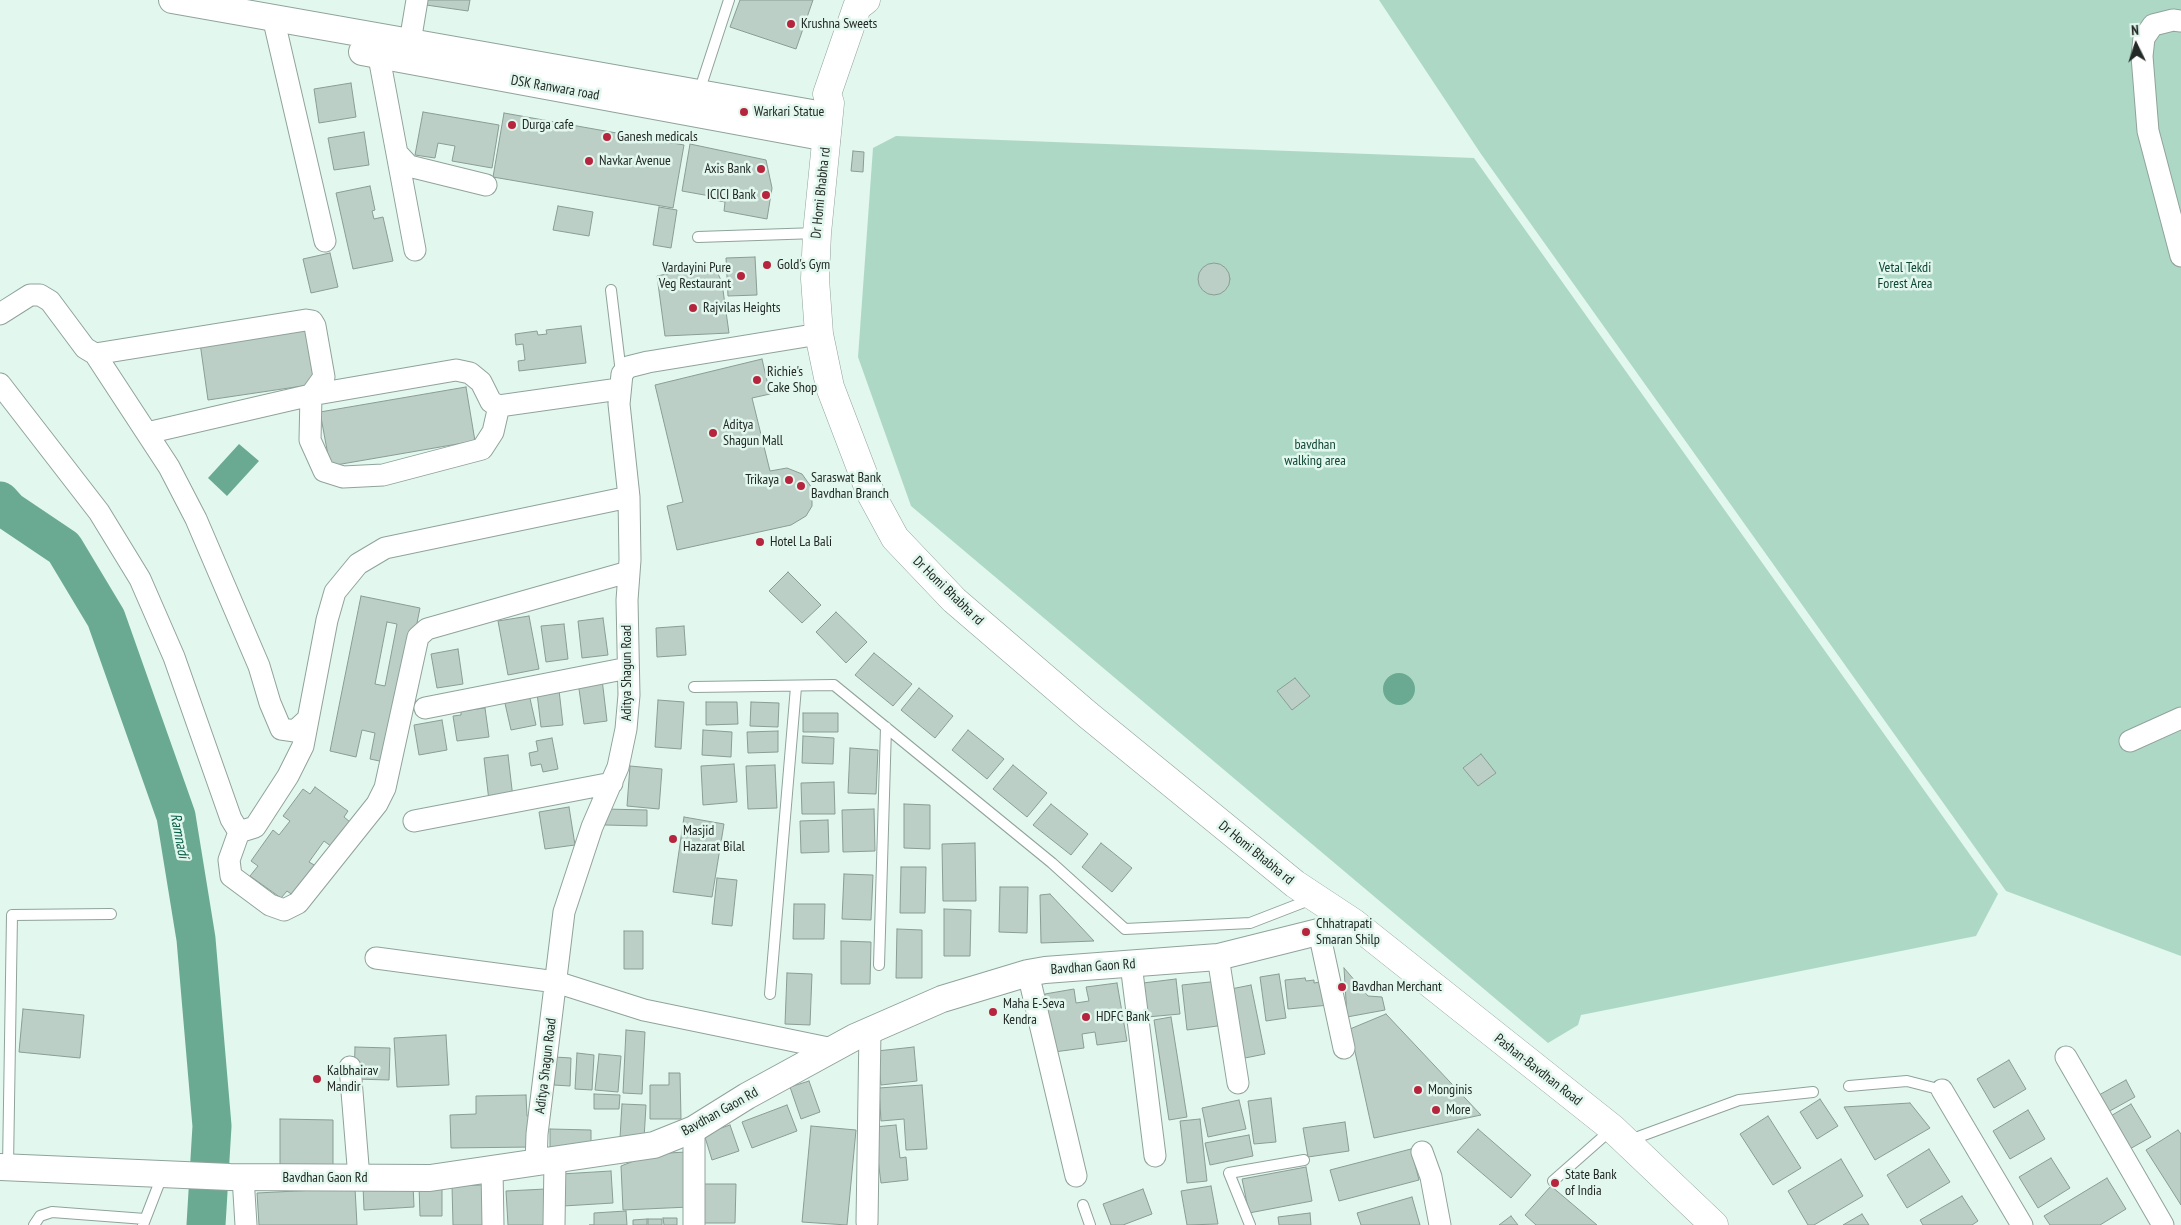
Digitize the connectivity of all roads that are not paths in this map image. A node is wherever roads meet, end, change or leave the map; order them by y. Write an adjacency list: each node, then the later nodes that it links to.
1 (172, 0): 5 (street)
2 (417, 0): 8 (street)
3 (729, 0): 9 (lane)
4 (867, 0): 10 (main road)
5 (284, 19): 7 (street, DSK Ranwara road); 15 (street)
6 (2181, 21): 17 (street)
7 (377, 46): 8 (street, DSK Ranwara road); 11 (street)
8 (423, 51): 9 (street, DSK Ranwara road)
9 (696, 103): 10 (street, DSK Ranwara road)
10 (829, 119): 13 (main road, Dr Homi Bhabha rd)
11 (397, 153): 12 (street); 16 (street)
12 (486, 185)
13 (817, 233): 14 (lane); 20 (main road, Dr Homi Bhabha rd)
14 (698, 237)
15 (325, 241)
16 (415, 250)
17 (2181, 256)
18 (611, 290): 22 (lane)
19 (0, 314): 21 (street)
20 (820, 334): 22 (street); 40 (main road, Dr Homi Bhabha rd)
21 (95, 354): 24 (street); 26 (street)
22 (620, 381): 25 (street); 27 (street, Aditya Shagun Road)
23 (0, 384): 39 (street)
24 (311, 395): 25 (street); 25 (street); 26 (street)
25 (499, 406)
26 (147, 433): 34 (street)
27 (629, 496): 28 (street, Aditya Shagun Road); 34 (street)
28 (628, 572): 29 (street, Aditya Shagun Road); 39 (street)
29 (628, 668): 32 (street); 37 (street, Aditya Shagun Road)
30 (694, 686): 31 (lane)
31 (796, 687): 35 (lane); 50 (lane)
32 (425, 708)
33 (2181, 718): 36 (street)
34 (308, 719): 39 (street)
35 (886, 727): 40 (lane); 47 (lane)
36 (2130, 741)
37 (612, 782): 38 (street); 49 (street, Aditya Shagun Road)
38 (414, 820)
39 (239, 832)
40 (1316, 898): 42 (main road, Dr Homi Bhabha rd)
41 (111, 914): 66 (lane)
42 (1354, 923): 43 (street, Bavdhan Gaon Rd); 61 (main road, Pashan-Bavdhan Road)
43 (1319, 932): 44 (street, Bavdhan Gaon Rd); 52 (street)
44 (1218, 957): 46 (street, Bavdhan Gaon Rd); 56 (street)
45 (376, 958): 49 (street)
46 (1132, 964): 48 (street, Bavdhan Gaon Rd); 63 (street)
47 (879, 965)
48 (1028, 973): 51 (street, Bavdhan Gaon Rd); 69 (street)
49 (556, 982): 53 (street); 65 (street, Aditya Shagun Road)
50 (770, 994)
51 (870, 1030): 53 (street, Bavdhan Gaon Rd); 75 (street)
52 (1344, 1048)
53 (833, 1049): 60 (street, Bavdhan Gaon Rd)
54 (2066, 1057): 86 (street)
55 (350, 1067): 71 (street)
56 (1238, 1083)
57 (1849, 1086): 58 (lane)
58 (1942, 1090): 85 (street)
59 (1812, 1092): 61 (lane)
60 (694, 1129): 65 (street, Bavdhan Gaon Rd); 80 (street)
61 (1619, 1135): 72 (lane); 84 (main road, Pashan-Bavdhan Road)
62 (1422, 1152): 83 (street)
63 (1155, 1156)
64 (1304, 1160): 82 (lane)
65 (546, 1162): 67 (street, Bavdhan Gaon Rd); 79 (street, Aditya Shagun Road)
66 (4, 1167): 68 (street, Bavdhan Gaon Rd)
67 (492, 1170): 71 (street, Bavdhan Gaon Rd); 78 (street)
68 (169, 1175): 70 (street, Bavdhan Gaon Rd); 74 (lane)
69 (1076, 1176)
70 (236, 1177): 71 (street, Bavdhan Gaon Rd); 77 (street)
71 (359, 1178)
72 (1553, 1181)
73 (1083, 1205): 81 (lane)
74 (144, 1222): 76 (lane)
75 (868, 1222)
76 (34, 1225)
77 (246, 1225)
78 (493, 1225)
79 (554, 1225)
80 (694, 1225)
81 (1090, 1225)
82 (1250, 1225)
83 (1440, 1225)
84 (1714, 1225)
85 (2022, 1225)
86 (2163, 1225)

